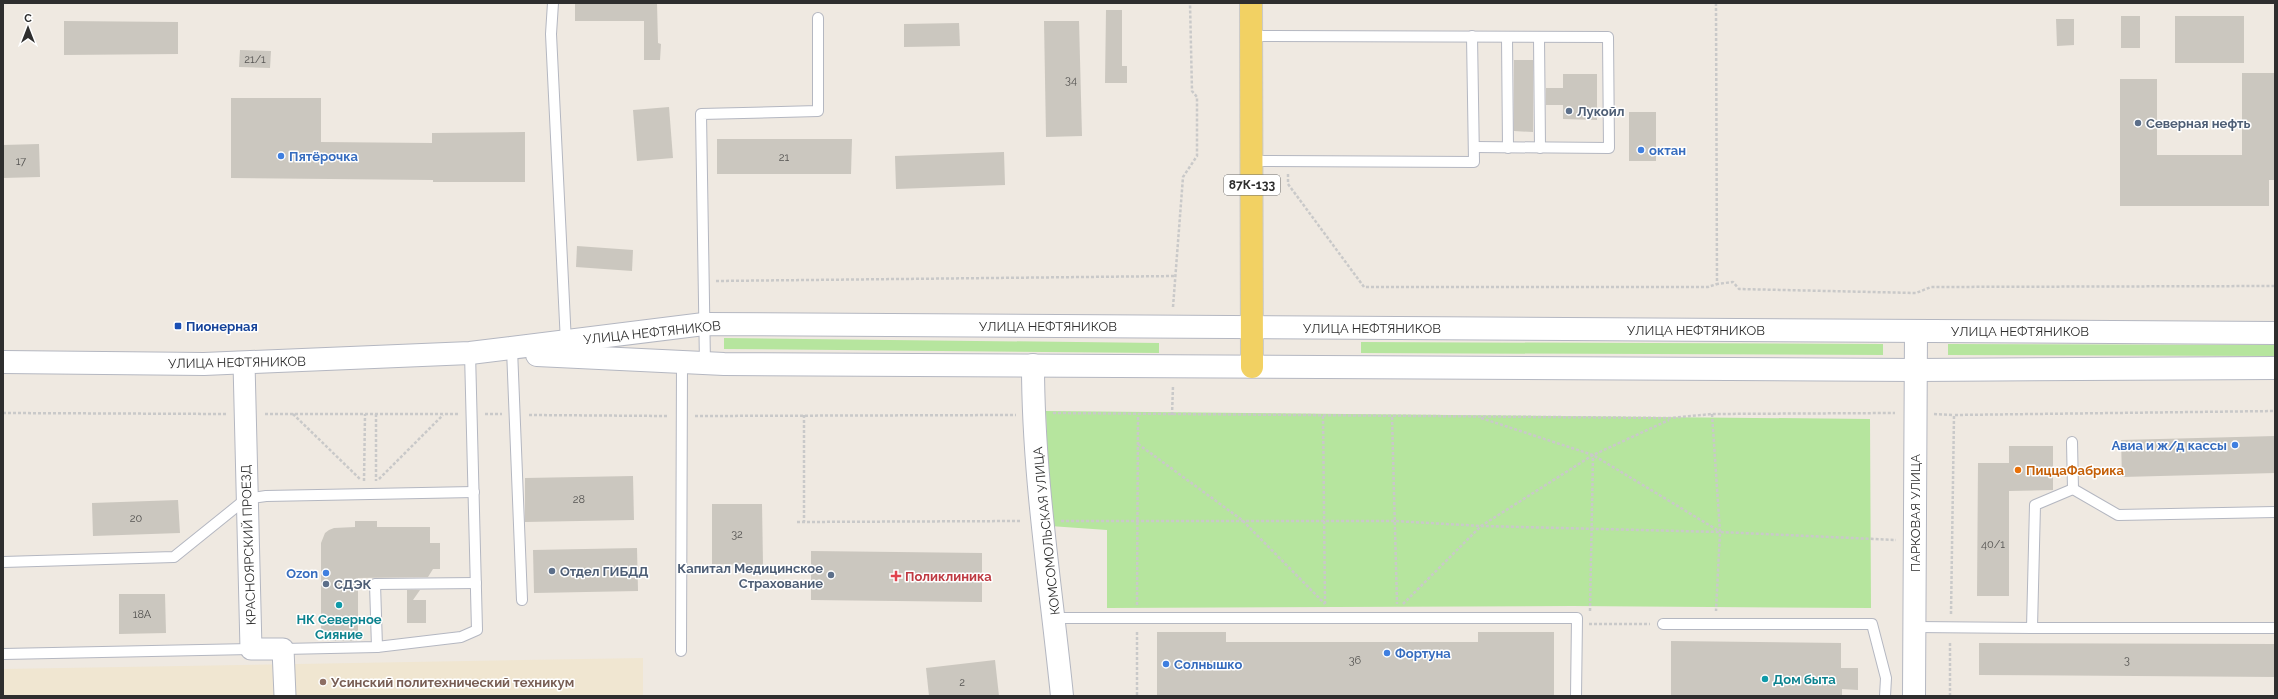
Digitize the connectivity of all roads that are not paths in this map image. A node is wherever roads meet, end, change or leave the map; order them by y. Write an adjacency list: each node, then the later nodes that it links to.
1 (553, 3): 16 (lane)
2 (1251, 3): 4 (main road, 87К-133)
3 (818, 18): 12 (lane)
4 (1252, 36): 5 (lane); 11 (main road, 87К-133)
5 (1472, 36): 6 (lane); 8 (lane)
6 (1507, 37): 7 (lane); 9 (lane)
7 (1539, 37): 10 (lane); 10 (lane)
8 (1474, 147): 9 (lane); 11 (lane)
9 (1508, 148): 10 (lane)
10 (1540, 148)
11 (1252, 162): 13 (main road, 87К-133)
12 (704, 324): 13 (main road, УЛИЦА НЕФТЯНИКОВ); 16 (main road, УЛИЦА НЕФТЯНИКОВ); 22 (lane)
13 (1252, 327): 14 (main road, УЛИЦА НЕФТЯНИКОВ); 24 (main road, 87К-133)
14 (1916, 331): 15 (main road, УЛИЦА НЕФТЯНИКОВ); 26 (main road, ПАРКОВАЯ УЛИЦА)
15 (2275, 333)
16 (567, 349): 17 (main road, УЛИЦА НЕФТЯНИКОВ); 21 (main road, УЛИЦА НЕФТЯНИКОВ)
17 (512, 351): 18 (main road, УЛИЦА НЕФТЯНИКОВ); 34 (lane)
18 (470, 353): 20 (main road, УЛИЦА НЕФТЯНИКОВ); 29 (lane)
19 (3, 362): 20 (main road, УЛИЦА НЕФТЯНИКОВ)
20 (244, 363): 30 (street, КРАСНОЯРСКИЙ ПРОЕЗД)
21 (682, 363): 22 (main road, УЛИЦА НЕФТЯНИКОВ); 43 (lane)
22 (705, 364): 23 (main road, УЛИЦА НЕФТЯНИКОВ)
23 (1033, 365): 24 (main road, УЛИЦА НЕФТЯНИКОВ); 35 (main road, КОМСОМОЛЬСКАЯ УЛИЦА)
24 (1252, 367): 26 (main road, УЛИЦА НЕФТЯНИКОВ)
25 (2275, 368): 26 (main road, УЛИЦА НЕФТЯНИКОВ)
26 (1916, 370): 37 (main road, ПАРКОВАЯ УЛИЦА)
27 (2072, 442): 28 (lane)
28 (2073, 489): 31 (lane); 38 (lane)
29 (474, 492): 30 (lane); 33 (lane)
30 (246, 499): 32 (lane); 41 (street, КРАСНОЯРСКИЙ ПРОЕЗД)
31 (2275, 512)
32 (3, 562)
33 (476, 583): 40 (lane); 40 (lane)
34 (522, 600)
35 (1054, 618): 46 (main road, КОМСОМОЛЬСКАЯ УЛИЦА); 47 (lane)
36 (1663, 624): 48 (lane)
37 (1914, 627): 38 (lane); 49 (main road, ПАРКОВАЯ УЛИЦА)
38 (2032, 628): 39 (lane)
39 (2275, 628)
40 (377, 646): 42 (lane)
41 (251, 649): 42 (street); 44 (lane)
42 (283, 649): 45 (street)
43 (681, 651)
44 (3, 654)
45 (285, 696)
46 (1062, 696)
47 (1576, 696)
48 (1886, 696)
49 (1914, 696)

